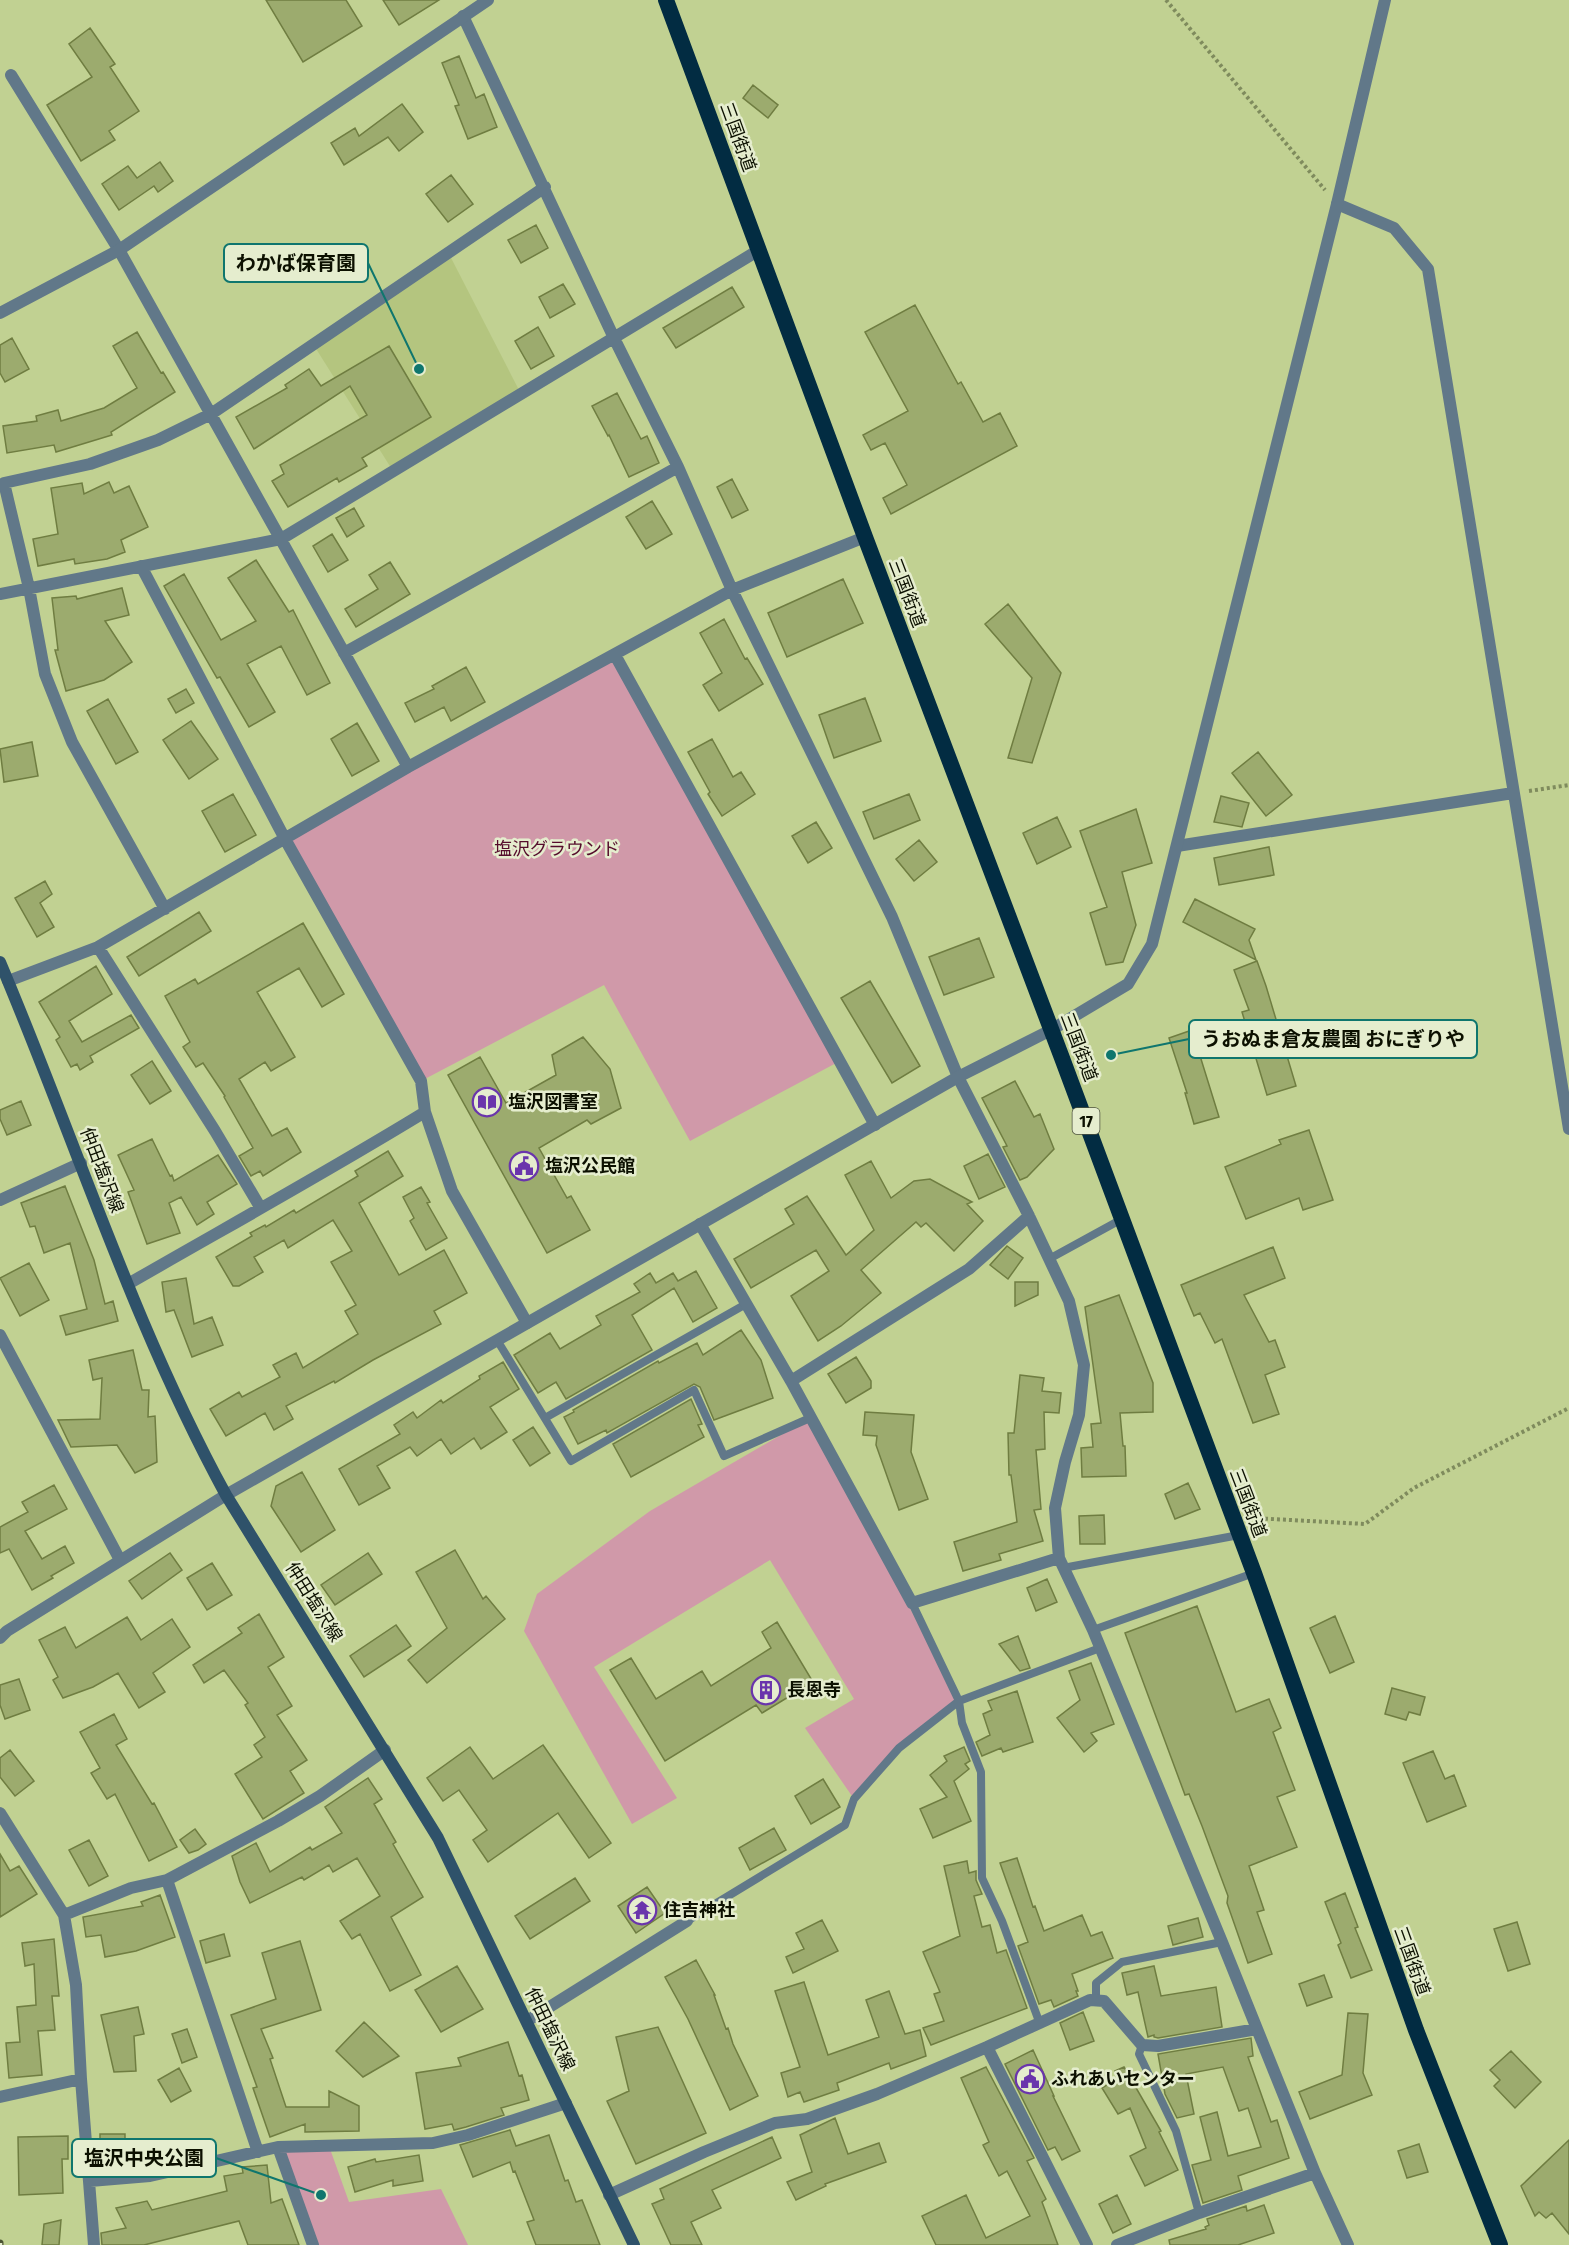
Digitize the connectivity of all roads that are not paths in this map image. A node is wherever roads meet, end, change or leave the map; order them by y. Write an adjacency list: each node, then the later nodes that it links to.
1 (488, 0): 4 (street)
2 (666, 0): 9 (highway, 三国街道 / 17)
3 (1385, 0): 7 (street)
4 (468, 8): 6 (street); 8 (street)
5 (11, 75): 8 (street)
6 (545, 187): 11 (street); 12 (street)
7 (1336, 204): 23 (street); 25 (street)
8 (119, 250): 10 (street); 12 (street)
9 (759, 250): 11 (street); 14 (highway, 三国街道 / 17)
10 (0, 313)
11 (614, 338): 13 (street); 15 (street)
12 (211, 414): 15 (street); 17 (street)
13 (678, 467): 18 (street); 20 (street)
14 (865, 537): 18 (street); 30 (highway, 三国街道 / 17)
15 (281, 539): 16 (street); 20 (street)
16 (141, 566): 17 (street); 24 (street)
17 (29, 588): 19 (street); 26 (street)
18 (732, 590): 21 (street); 31 (street)
19 (0, 594)
20 (344, 653): 22 (street)
21 (615, 655): 22 (street); 33 (street)
22 (408, 767): 24 (street)
23 (1513, 793): 25 (street); 34 (street)
24 (285, 839): 26 (street); 32 (street)
25 (1177, 846): 30 (street)
26 (165, 909): 27 (street)
27 (98, 947): 29 (street); 37 (street)
28 (0, 962): 29 (main road, 仲田塩沢線)
29 (8, 981): 35 (main road, 仲田塩沢線)
30 (1051, 1030): 31 (street); 39 (highway, 三国街道 / 17)
31 (958, 1077): 33 (street); 38 (street)
32 (425, 1112): 37 (street); 44 (street)
33 (875, 1125): 40 (street)
34 (1569, 1129)
35 (81, 1163): 36 (street); 42 (main road, 仲田塩沢線)
36 (0, 1200)
37 (260, 1207): 42 (street)
38 (1029, 1216): 41 (street); 47 (street)
39 (1122, 1219): 41 (lane); 51 (highway, 三国街道 / 17)
40 (699, 1224): 43 (street); 44 (street)
41 (1049, 1259): 53 (street)
42 (128, 1284): 50 (main road, 仲田塩沢線)
43 (746, 1304): 47 (street); 48 (lane)
44 (527, 1323): 46 (street)
45 (0, 1335): 52 (street)
46 (496, 1340): 48 (lane); 50 (street)
47 (791, 1381): 49 (street)
48 (545, 1418): 49 (lane)
49 (810, 1418): 55 (street)
50 (226, 1495): 52 (street); 60 (main road, 仲田塩沢線)
51 (1239, 1535): 53 (lane); 54 (highway, 三国街道 / 17)
52 (120, 1560): 57 (street)
53 (1061, 1563): 55 (street); 56 (street)
54 (1254, 1573): 56 (lane); 87 (highway, 三国街道 / 17)
55 (912, 1603): 59 (lane)
56 (1093, 1630): 58 (street)
57 (0, 1638)
58 (1100, 1648): 59 (lane); 65 (street)
59 (959, 1701): 64 (lane); 68 (lane)
60 (385, 1750): 62 (street); 67 (main road, 仲田塩沢線)
61 (0, 1813): 63 (street)
62 (167, 1880): 63 (street); 76 (street)
63 (64, 1915): 72 (street)
64 (687, 1921): 67 (street)
65 (1222, 1942): 66 (lane); 69 (street)
66 (1096, 2002): 68 (street); 70 (street)
67 (527, 2021): 74 (main road, 仲田塩沢線)
68 (1040, 2024): 71 (street)
69 (1257, 2029): 70 (street); 77 (street)
70 (1142, 2045): 80 (lane)
71 (987, 2047): 79 (street); 84 (street)
72 (81, 2079): 73 (street); 78 (street)
73 (0, 2097)
74 (566, 2103): 75 (street); 79 (main road, 仲田塩沢線)
75 (278, 2147): 76 (street); 82 (street)
76 (258, 2152): 78 (street)
77 (1315, 2173): 80 (street); 86 (street)
78 (90, 2181): 81 (street)
79 (609, 2195): 83 (main road, 仲田塩沢線)
80 (1198, 2213): 85 (street)
81 (94, 2245)
82 (313, 2245)
83 (634, 2245)
84 (1087, 2245)
85 (1117, 2245)
86 (1348, 2245)
87 (1500, 2245)

